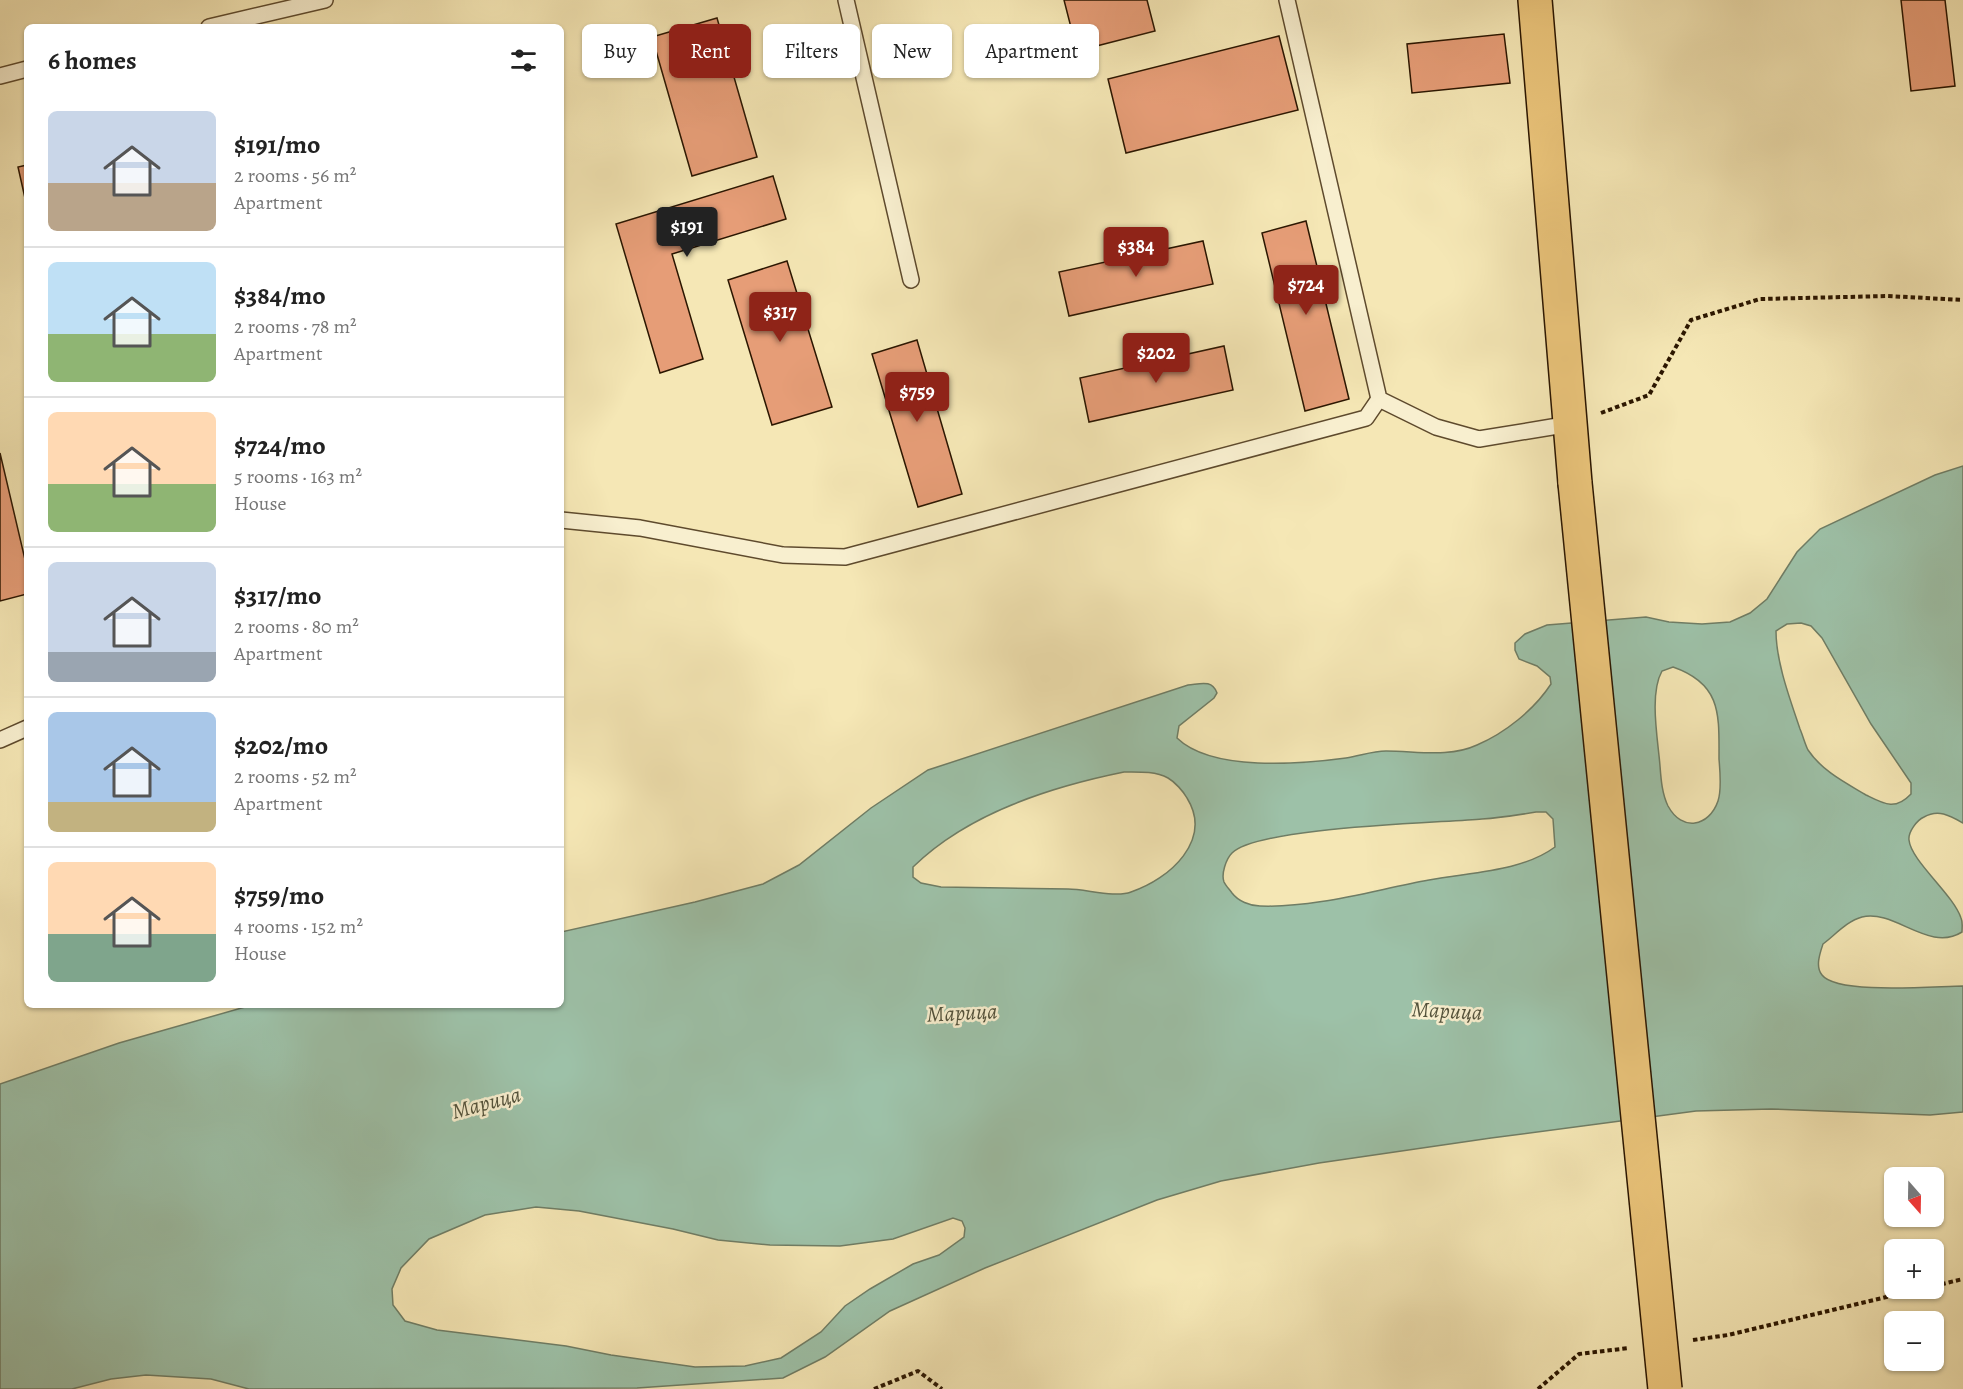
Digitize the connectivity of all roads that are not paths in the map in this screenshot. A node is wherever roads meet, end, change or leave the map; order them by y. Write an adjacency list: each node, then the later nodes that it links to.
1 (325, 0): 5 (lane)
2 (846, 0): 8 (lane)
3 (1287, 0): 9 (lane)
4 (1535, 0): 10 (main road)
5 (222, 24)
6 (24, 70): 7 (lane)
7 (0, 76)
8 (911, 280)
9 (1378, 399): 10 (lane); 11 (lane)
10 (1570, 424): 14 (main road, bridge)
11 (564, 520)
12 (24, 729): 13 (lane)
13 (0, 740)
14 (1665, 1389)

